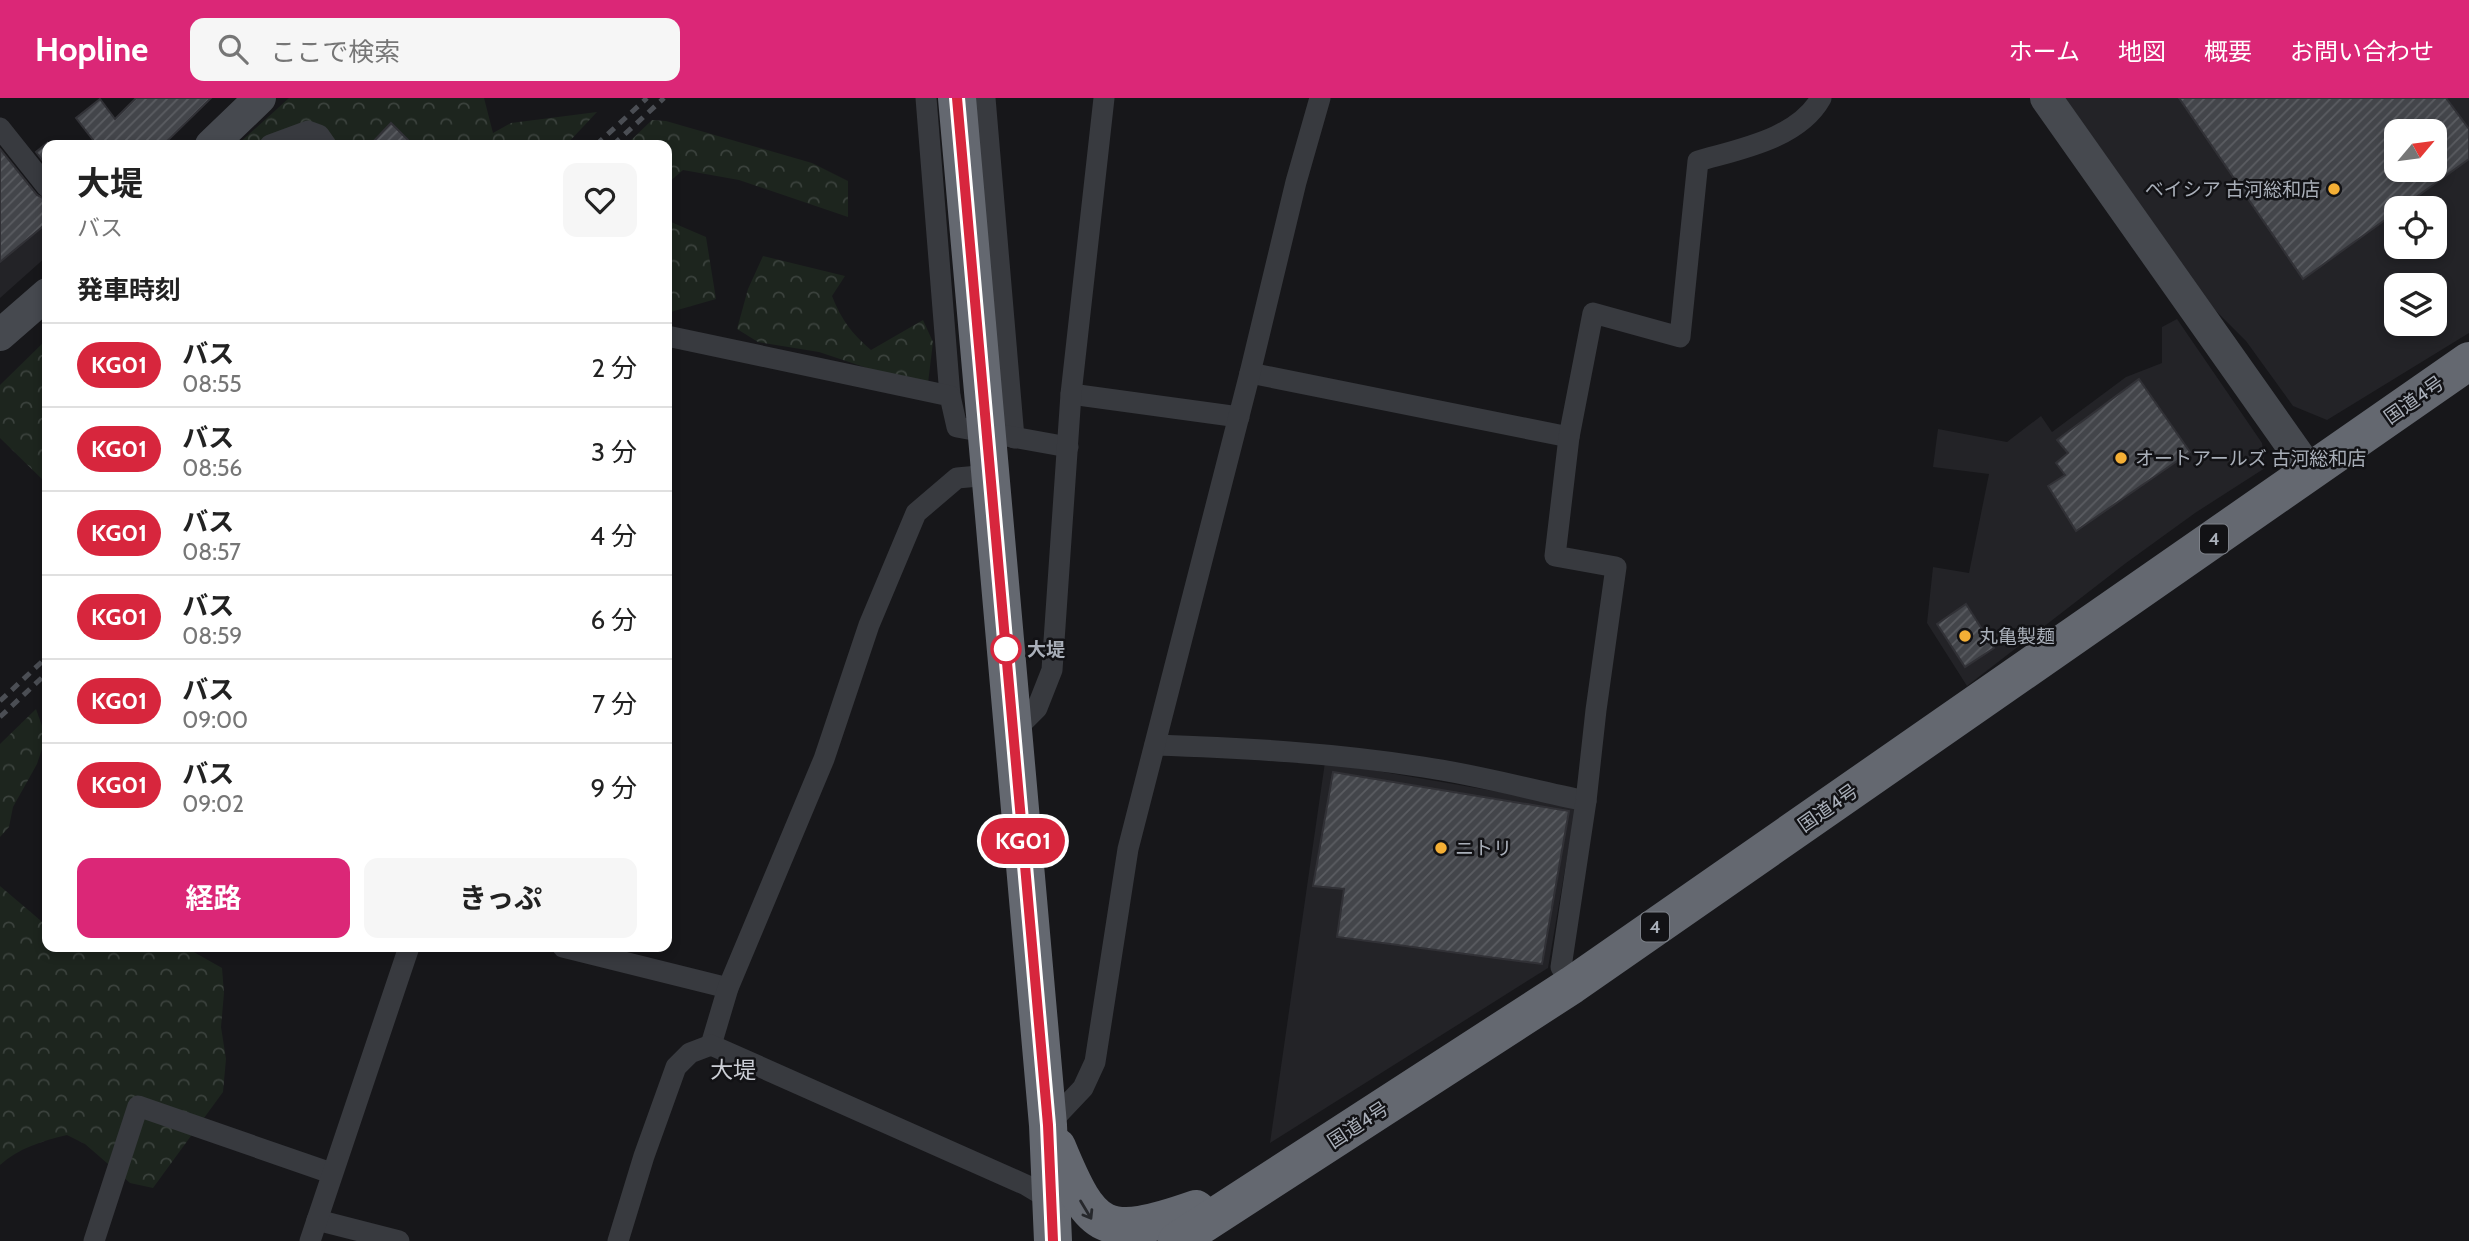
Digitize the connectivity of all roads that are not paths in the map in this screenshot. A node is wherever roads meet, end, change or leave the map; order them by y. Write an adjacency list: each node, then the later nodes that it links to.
1 (260, 98): 10 (street)
2 (926, 98): 20 (street)
3 (957, 98): 22 (highway)
4 (985, 98): 22 (street)
5 (1104, 98): 19 (street)
6 (1320, 98): 18 (street)
7 (1821, 98): 23 (street)
8 (2046, 98): 25 (street)
9 (0, 128): 13 (street)
10 (216, 140)
11 (284, 140): 12 (street)
12 (323, 140)
13 (42, 181)
14 (42, 298): 15 (street)
15 (0, 335)
16 (672, 337): 20 (street)
17 (2469, 361): 25 (highway, 国道4号 / 4)
18 (1250, 373): 21 (street); 23 (street)
19 (1071, 394): 21 (street); 24 (street)
20 (950, 396): 22 (street)
21 (1239, 417): 28 (street)
22 (1000, 435): 24 (street); 26 (highway)
23 (1569, 437): 29 (street)
24 (1068, 447): 27 (street)
25 (2310, 472): 32 (highway, 国道4号 / 4)
26 (990, 475): 27 (highway); 33 (street)
27 (1013, 732): 35 (highway)
28 (1155, 745): 29 (street); 35 (street)
29 (1586, 801): 32 (street)
30 (407, 952): 36 (street)
31 (583, 952): 33 (street)
32 (1572, 985): 37 (highway, 国道4号 / 4)
33 (728, 988): 34 (street)
34 (710, 1045): 38 (street); 43 (street)
35 (1048, 1125): 37 (highway, one-way to 37); 38 (highway)
36 (331, 1173): 39 (street); 40 (street)
37 (1265, 1185): 45 (highway, 国道4号 / 4)
38 (1051, 1200): 44 (highway)
39 (317, 1220): 41 (street); 42 (street)
40 (94, 1241)
41 (310, 1241)
42 (398, 1241)
43 (618, 1241)
44 (1053, 1241)
45 (1177, 1241)

